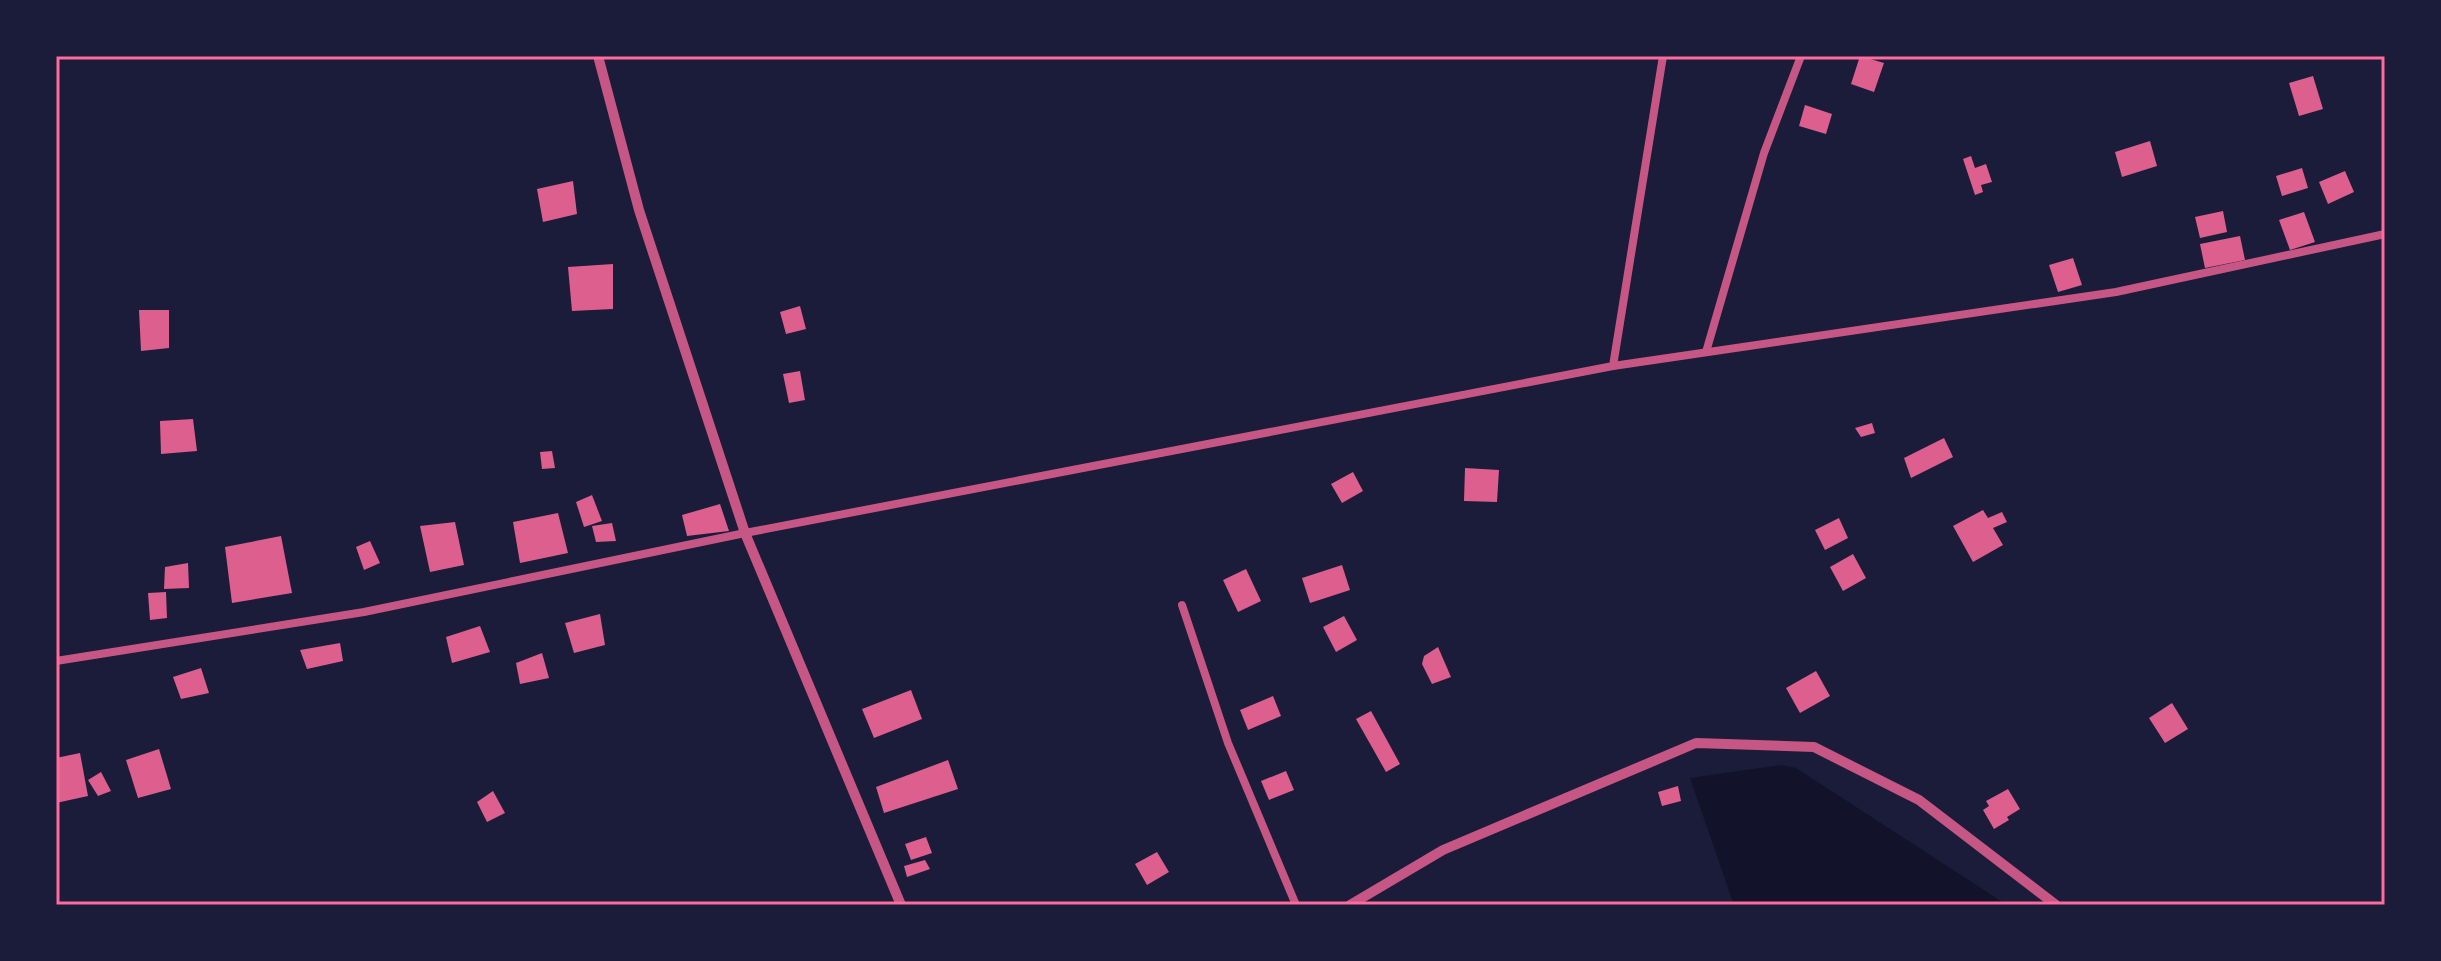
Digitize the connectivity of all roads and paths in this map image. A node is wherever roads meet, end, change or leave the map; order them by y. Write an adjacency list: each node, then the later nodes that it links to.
1 (598, 56): 7 (street)
2 (1663, 56): 6 (street)
3 (1801, 56): 5 (street)
4 (2385, 234): 5 (street)
5 (1706, 352): 6 (street)
6 (1613, 366): 7 (street)
7 (745, 533): 9 (street); 10 (street)
8 (1182, 605): 11 (street)
9 (56, 661)
10 (901, 905)
11 (1296, 905)
12 (1350, 905): 13 (street)
13 (2056, 905)

